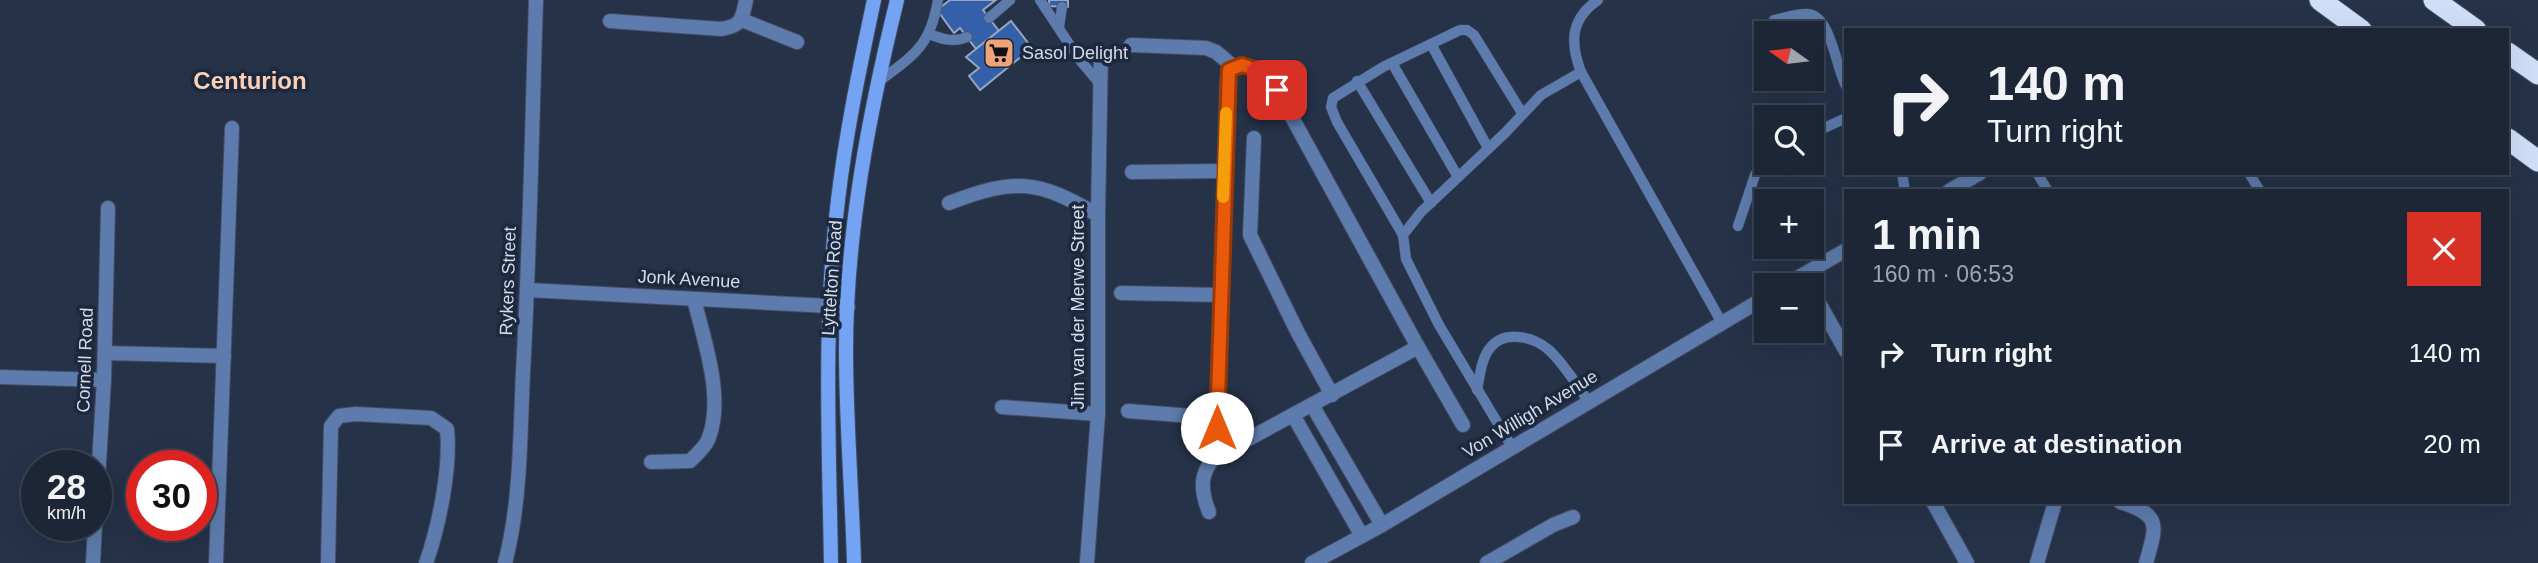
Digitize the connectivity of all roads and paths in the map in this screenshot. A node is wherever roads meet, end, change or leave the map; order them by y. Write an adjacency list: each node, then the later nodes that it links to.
1 (536, 0): 56 (street, Rykers Street)
2 (746, 0): 14 (street)
3 (874, 0): 61 (main road, Lyttelton Road)
4 (897, 0): 32 (main road, Lyttelton Road)
5 (938, 0): 19 (lane)
6 (1010, 0): 12 (lane)
7 (1040, 0): 16 (lane)
8 (1598, 0): 28 (lane)
9 (2320, 0): 17 (highway)
10 (2434, 0): 18 (highway)
11 (1062, 7): 16 (lane)
12 (989, 18)
13 (611, 20): 14 (street)
14 (742, 20): 21 (street)
15 (1774, 20): 30 (lane)
16 (1059, 27): 33 (lane)
17 (2358, 28)
18 (2473, 28)
19 (929, 34): 20 (lane); 32 (lane)
20 (967, 37)
21 (796, 42)
22 (1431, 44): 26 (lane); 34 (lane); 40 (lane)
23 (1131, 45): 27 (street)
24 (1101, 51): 33 (street, Jim van der Merwe Street)
25 (2509, 54): 29 (highway)
26 (1392, 62): 31 (lane); 46 (lane)
27 (1234, 67): 42 (street); 65 (street)
28 (1581, 72): 34 (lane); 64 (lane)
29 (2538, 74)
30 (1844, 80)
31 (1357, 81): 48 (lane); 53 (lane)
32 (878, 82): 62 (main road, Lyttelton Road)
33 (1101, 85): 51 (street, Jim van der Merwe Street)
34 (1522, 113): 40 (lane)
35 (1844, 119): 37 (lane)
36 (232, 128): 68 (street)
37 (1824, 128)
38 (1254, 138): 72 (street)
39 (2509, 140): 41 (highway)
40 (1489, 148): 46 (lane)
41 (2538, 161)
42 (1224, 171): 43 (street); 58 (street)
43 (1132, 172)
44 (1755, 175): 52 (lane)
45 (1977, 175): 47 (street)
46 (1458, 177): 48 (lane)
47 (1952, 189)
48 (1431, 202): 53 (lane)
49 (949, 203): 51 (street)
50 (108, 208): 67 (street, Cornell Road)
51 (1098, 215): 77 (street, Jim van der Merwe Street)
52 (1738, 226)
53 (1403, 235): 71 (lane)
54 (1844, 252): 55 (street)
55 (1820, 273)
56 (528, 290): 59 (street, Jonk Avenue); 97 (street, Rykers Street)
57 (1121, 293): 58 (street)
58 (1220, 295): 79 (street)
59 (694, 299): 61 (street, Jonk Avenue); 84 (street)
60 (1754, 304): 64 (street, Von Willigh Avenue)
61 (830, 306): 62 (street, Jonk Avenue); 98 (main road, Lyttelton Road)
62 (848, 307): 99 (main road, Lyttelton Road)
63 (1824, 312): 66 (street)
64 (1722, 323): 73 (street, Von Willigh Avenue)
65 (1418, 347): 72 (street); 80 (street)
66 (1844, 347)
67 (105, 353): 68 (street); 70 (street, Cornell Road)
68 (224, 356): 94 (street)
69 (0, 377): 70 (street)
70 (104, 380): 83 (street, Cornell Road)
71 (1477, 390): 73 (lane); 82 (lane)
72 (1332, 395): 74 (street)
73 (1589, 401): 82 (street, Von Willigh Avenue)
74 (1312, 405): 78 (street); 90 (street)
75 (1002, 407): 77 (street)
76 (1128, 411): 79 (street)
77 (1098, 414): 100 (street, Jim van der Merwe Street)
78 (1293, 415): 81 (street); 91 (street)
79 (1217, 418): 81 (street)
80 (1463, 425)
81 (1226, 440): 88 (street)
82 (1512, 447): 90 (street, Von Willigh Avenue)
83 (100, 450)
84 (651, 462)
85 (1934, 504): 103 (street)
86 (2054, 504): 104 (street)
87 (2127, 504): 105 (street)
88 (1209, 512)
89 (1573, 517): 102 (street)
90 (1382, 525): 91 (street, Von Willigh Avenue)
91 (1362, 536): 101 (street, Von Willigh Avenue)
92 (95, 541): 93 (street)
93 (93, 563)
94 (216, 563)
95 (328, 563): 96 (street)
96 (426, 563)
97 (505, 563)
98 (831, 563)
99 (854, 563)
100 (1087, 563)
101 (1312, 563)
102 (1487, 563)
103 (1967, 563)
104 (2037, 563)
105 (2146, 563)

